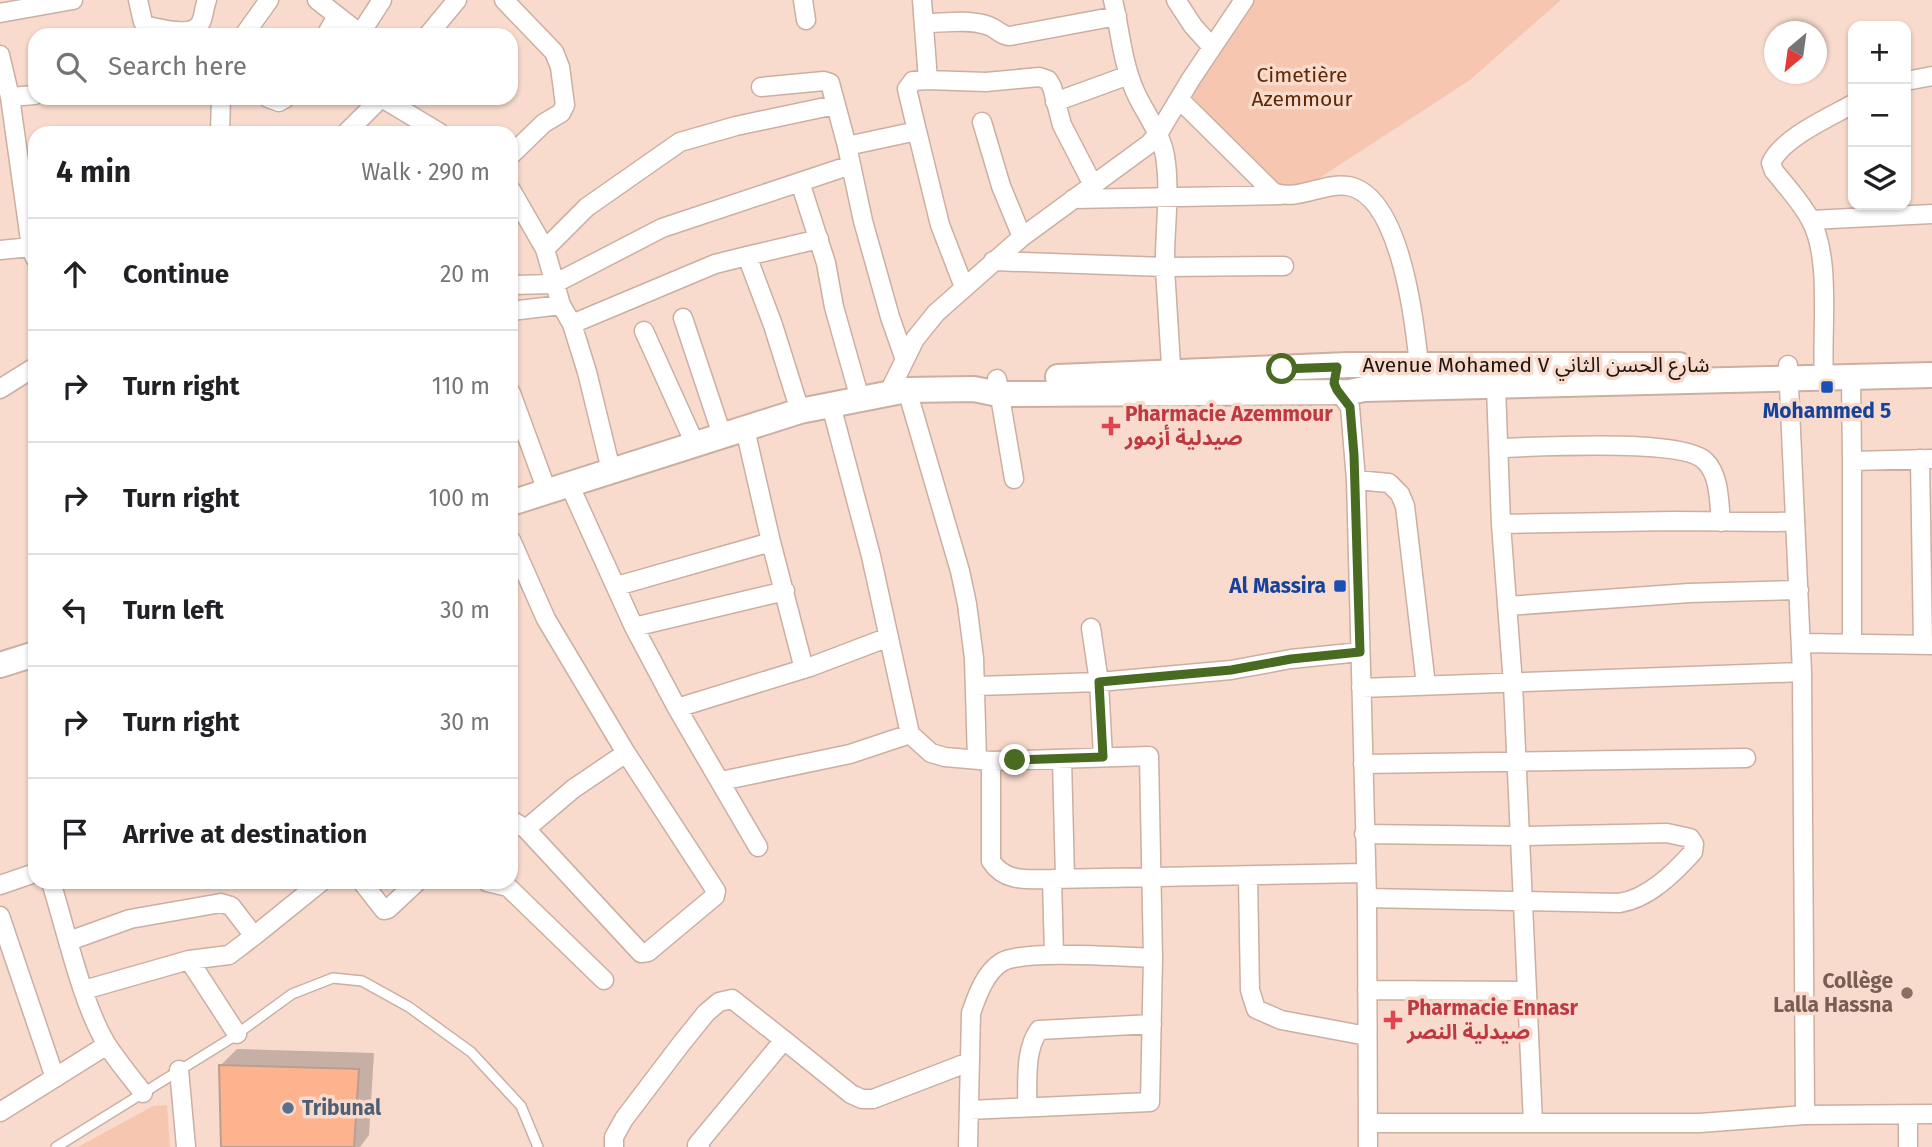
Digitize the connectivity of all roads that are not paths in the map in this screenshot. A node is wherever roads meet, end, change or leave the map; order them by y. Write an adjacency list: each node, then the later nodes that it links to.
1 (73, 0): 14 (street)
2 (138, 0): 18 (street)
3 (206, 0): 19 (street)
4 (269, 0): 20 (street)
5 (317, 0): 15 (street)
6 (382, 0): 23 (street)
7 (457, 0): 24 (street)
8 (504, 0): 48 (street)
9 (803, 0): 16 (street)
10 (922, 0): 17 (street)
11 (1175, 0): 25 (street)
12 (1244, 0): 25 (street)
13 (1115, 8): 17 (street); 27 (street)
14 (0, 13)
15 (337, 16): 21 (street); 22 (street)
16 (806, 20)
17 (925, 23): 29 (street)
18 (164, 28)
19 (197, 28)
20 (249, 28)
21 (330, 28)
22 (353, 28)
23 (365, 28)
24 (434, 28)
25 (1212, 47): 34 (street)
26 (1, 61): 33 (street)
27 (1129, 75): 35 (street); 46 (street)
28 (1932, 76): 30 (street)
29 (928, 80): 35 (street); 45 (street)
30 (1911, 80)
31 (761, 87): 39 (street)
32 (28, 96): 33 (street)
33 (10, 97): 57 (street)
34 (1179, 99): 46 (street); 52 (street)
35 (1055, 102): 51 (street)
36 (221, 105): 42 (street)
37 (375, 105): 43 (street)
38 (394, 105): 44 (street)
39 (835, 105): 47 (street); 61 (street)
40 (1848, 107): 58 (street)
41 (982, 122): 59 (street)
42 (220, 126)
43 (353, 126)
44 (428, 126)
45 (917, 131): 47 (street); 70 (street)
46 (1158, 134): 51 (street); 53 (street)
47 (847, 146): 49 (street)
48 (518, 148)
49 (851, 165): 50 (street); 76 (street)
50 (800, 183): 60 (street); 68 (street)
51 (1093, 185): 54 (street)
52 (1281, 195): 53 (street); 78 (street)
53 (1168, 198): 54 (street); 66 (street)
54 (1073, 199): 59 (street)
55 (518, 202): 61 (street)
56 (1932, 214): 58 (street)
57 (28, 219)
58 (1811, 220): 80 (street)
59 (1022, 237): 65 (street)
60 (819, 240): 64 (street); 90 (street)
61 (545, 249): 68 (street)
62 (0, 250): 63 (street)
63 (28, 253)
64 (747, 256): 74 (street); 93 (street)
65 (993, 261): 66 (street); 70 (street)
66 (1165, 267): 67 (street); 84 (street)
67 (1284, 267)
68 (554, 284): 69 (street); 71 (street)
69 (518, 285)
70 (964, 287): 76 (street)
71 (561, 305): 72 (street); 74 (street)
72 (518, 310)
73 (683, 318): 94 (street)
74 (572, 324): 99 (street)
75 (644, 331): 95 (street)
76 (904, 357): 89 (street)
77 (1932, 361): 80 (main road, Avenue Mohamed V شارع الحسن الثاني)
78 (1419, 366): 79 (main road, Avenue Mohamed V شارع الحسن الثاني); 85 (main road, Avenue Mohamed V شارع الحسن الثاني)
79 (1788, 371): 80 (main road, Avenue Mohamed V شارع الحسن الثاني); 87 (main road, Avenue Mohamed V شارع الحسن الثاني); 105 (street)
80 (1823, 371): 83 (main road, Avenue Mohamed V شارع الحسن الثاني)
81 (28, 373): 88 (street)
82 (1932, 375): 83 (main road, Avenue Mohamed V شارع الحسن الثاني)
83 (1851, 377): 98 (street)
84 (1172, 382): 85 (main road, Avenue Mohamed V شارع الحسن الثاني); 86 (main road, Avenue Mohamed V شارع الحسن الثاني)
85 (1350, 384): 87 (main road, Avenue Mohamed V شارع الحسن الثاني); 101 (street)
86 (998, 387): 89 (main road, Avenue Mohamed V شارع الحسن الثاني); 100 (street)
87 (1496, 387): 96 (street)
88 (0, 389)
89 (898, 391): 90 (main road, Avenue Mohamed V شارع الحسن الثاني); 128 (street)
90 (860, 400): 91 (main road, Avenue Mohamed V شارع الحسن الثاني)
91 (831, 405): 93 (main road, Avenue Mohamed V شارع الحسن الثاني); 116 (street)
92 (518, 407): 102 (street)
93 (800, 411): 94 (main road, Avenue Mohamed V شارع الحسن الثاني)
94 (733, 432): 95 (main road, Avenue Mohamed V شارع الحسن الثاني); 108 (street)
95 (695, 444): 99 (main road, Avenue Mohamed V شارع الحسن الثاني)
96 (1499, 448): 104 (street); 107 (street)
97 (1926, 459): 98 (street); 106 (street)
98 (1852, 461): 118 (street)
99 (611, 470): 102 (main road, Avenue Mohamed V شارع الحسن الثاني)
100 (1014, 479)
101 (1356, 480): 120 (street); 127 (street)
102 (558, 488): 103 (main road, Avenue Mohamed V شارع الحسن الثاني); 110 (street)
103 (518, 501)
104 (1721, 522): 105 (street); 107 (street)
105 (1795, 523): 111 (street)
106 (1927, 523): 119 (street)
107 (1502, 524): 113 (street)
108 (771, 542): 110 (street); 112 (street)
109 (518, 556): 132 (street)
110 (617, 586): 114 (street)
111 (1799, 590): 113 (street); 117 (street)
112 (785, 591): 114 (street); 123 (street)
113 (1508, 606): 126 (street)
114 (634, 627): 130 (street)
115 (1091, 628): 125 (street)
116 (889, 637): 123 (street); 131 (street)
117 (1801, 643): 118 (street); 124 (street)
118 (1852, 643): 119 (street)
119 (1928, 645)
120 (1360, 652): 125 (street); 129 (street)
121 (28, 656): 122 (main road)
122 (0, 665)
123 (804, 669): 130 (street)
124 (1802, 672): 126 (street); 180 (street)
125 (1099, 682): 128 (street); 133 (street)
126 (1513, 684): 127 (street); 137 (street)
127 (1426, 685): 129 (street)
128 (976, 686): 136 (street)
129 (1361, 688): 138 (street)
130 (677, 708): 139 (street)
131 (909, 734): 136 (street); 139 (street)
132 (626, 753): 140 (street); 140 (street)
133 (1103, 757): 135 (street); 147 (street)
134 (1746, 758): 137 (street)
135 (1062, 759): 136 (street); 148 (street)
136 (984, 760): 148 (street)
137 (1517, 763): 138 (street); 142 (street)
138 (1363, 764): 141 (street)
139 (721, 781): 143 (street)
140 (519, 824)
141 (1364, 834): 142 (street); 144 (street)
142 (1521, 836): 156 (street); 156 (street)
143 (758, 846)
144 (1365, 873): 146 (street); 155 (street)
145 (28, 875): 149 (street)
146 (1248, 877): 147 (street); 169 (street)
147 (1152, 878): 148 (street); 161 (street)
148 (1059, 879): 160 (street)
149 (0, 885)
150 (53, 889): 159 (street)
151 (312, 889): 158 (street)
152 (367, 889): 153 (street)
153 (409, 889)
154 (510, 889): 163 (street)
155 (1367, 898): 156 (street); 165 (street)
156 (1523, 899): 166 (street)
157 (0, 916): 174 (street)
158 (254, 936): 159 (street); 162 (street)
159 (69, 941): 164 (street)
160 (1054, 955): 161 (street); 172 (street)
161 (1153, 958): 167 (street)
162 (189, 960): 164 (street); 168 (street)
163 (604, 980)
164 (84, 990): 171 (street)
165 (1367, 990): 166 (street); 169 (street)
166 (1527, 991): 182 (street)
167 (1152, 1024): 176 (street); 176 (street)
168 (237, 1034): 173 (lane); 187 (lane)
169 (1367, 1036): 183 (street)
170 (784, 1040): 172 (street); 184 (street); 188 (street)
171 (107, 1045): 174 (street); 175 (street)
172 (969, 1062): 177 (street)
173 (179, 1070): 175 (lane); 186 (street)
174 (55, 1079): 178 (street)
175 (143, 1093): 185 (lane)
176 (1027, 1107): 177 (street)
177 (969, 1110): 189 (street)
178 (0, 1111)
179 (1932, 1114): 181 (street)
180 (1805, 1115): 181 (street); 182 (street)
181 (1908, 1115): 191 (street)
182 (1533, 1123): 183 (street)
183 (1368, 1124): 190 (street)
184 (697, 1146)
185 (56, 1147)
186 (186, 1147)
187 (538, 1147)
188 (614, 1147)
189 (968, 1147)
190 (1368, 1147)
191 (1908, 1147)

